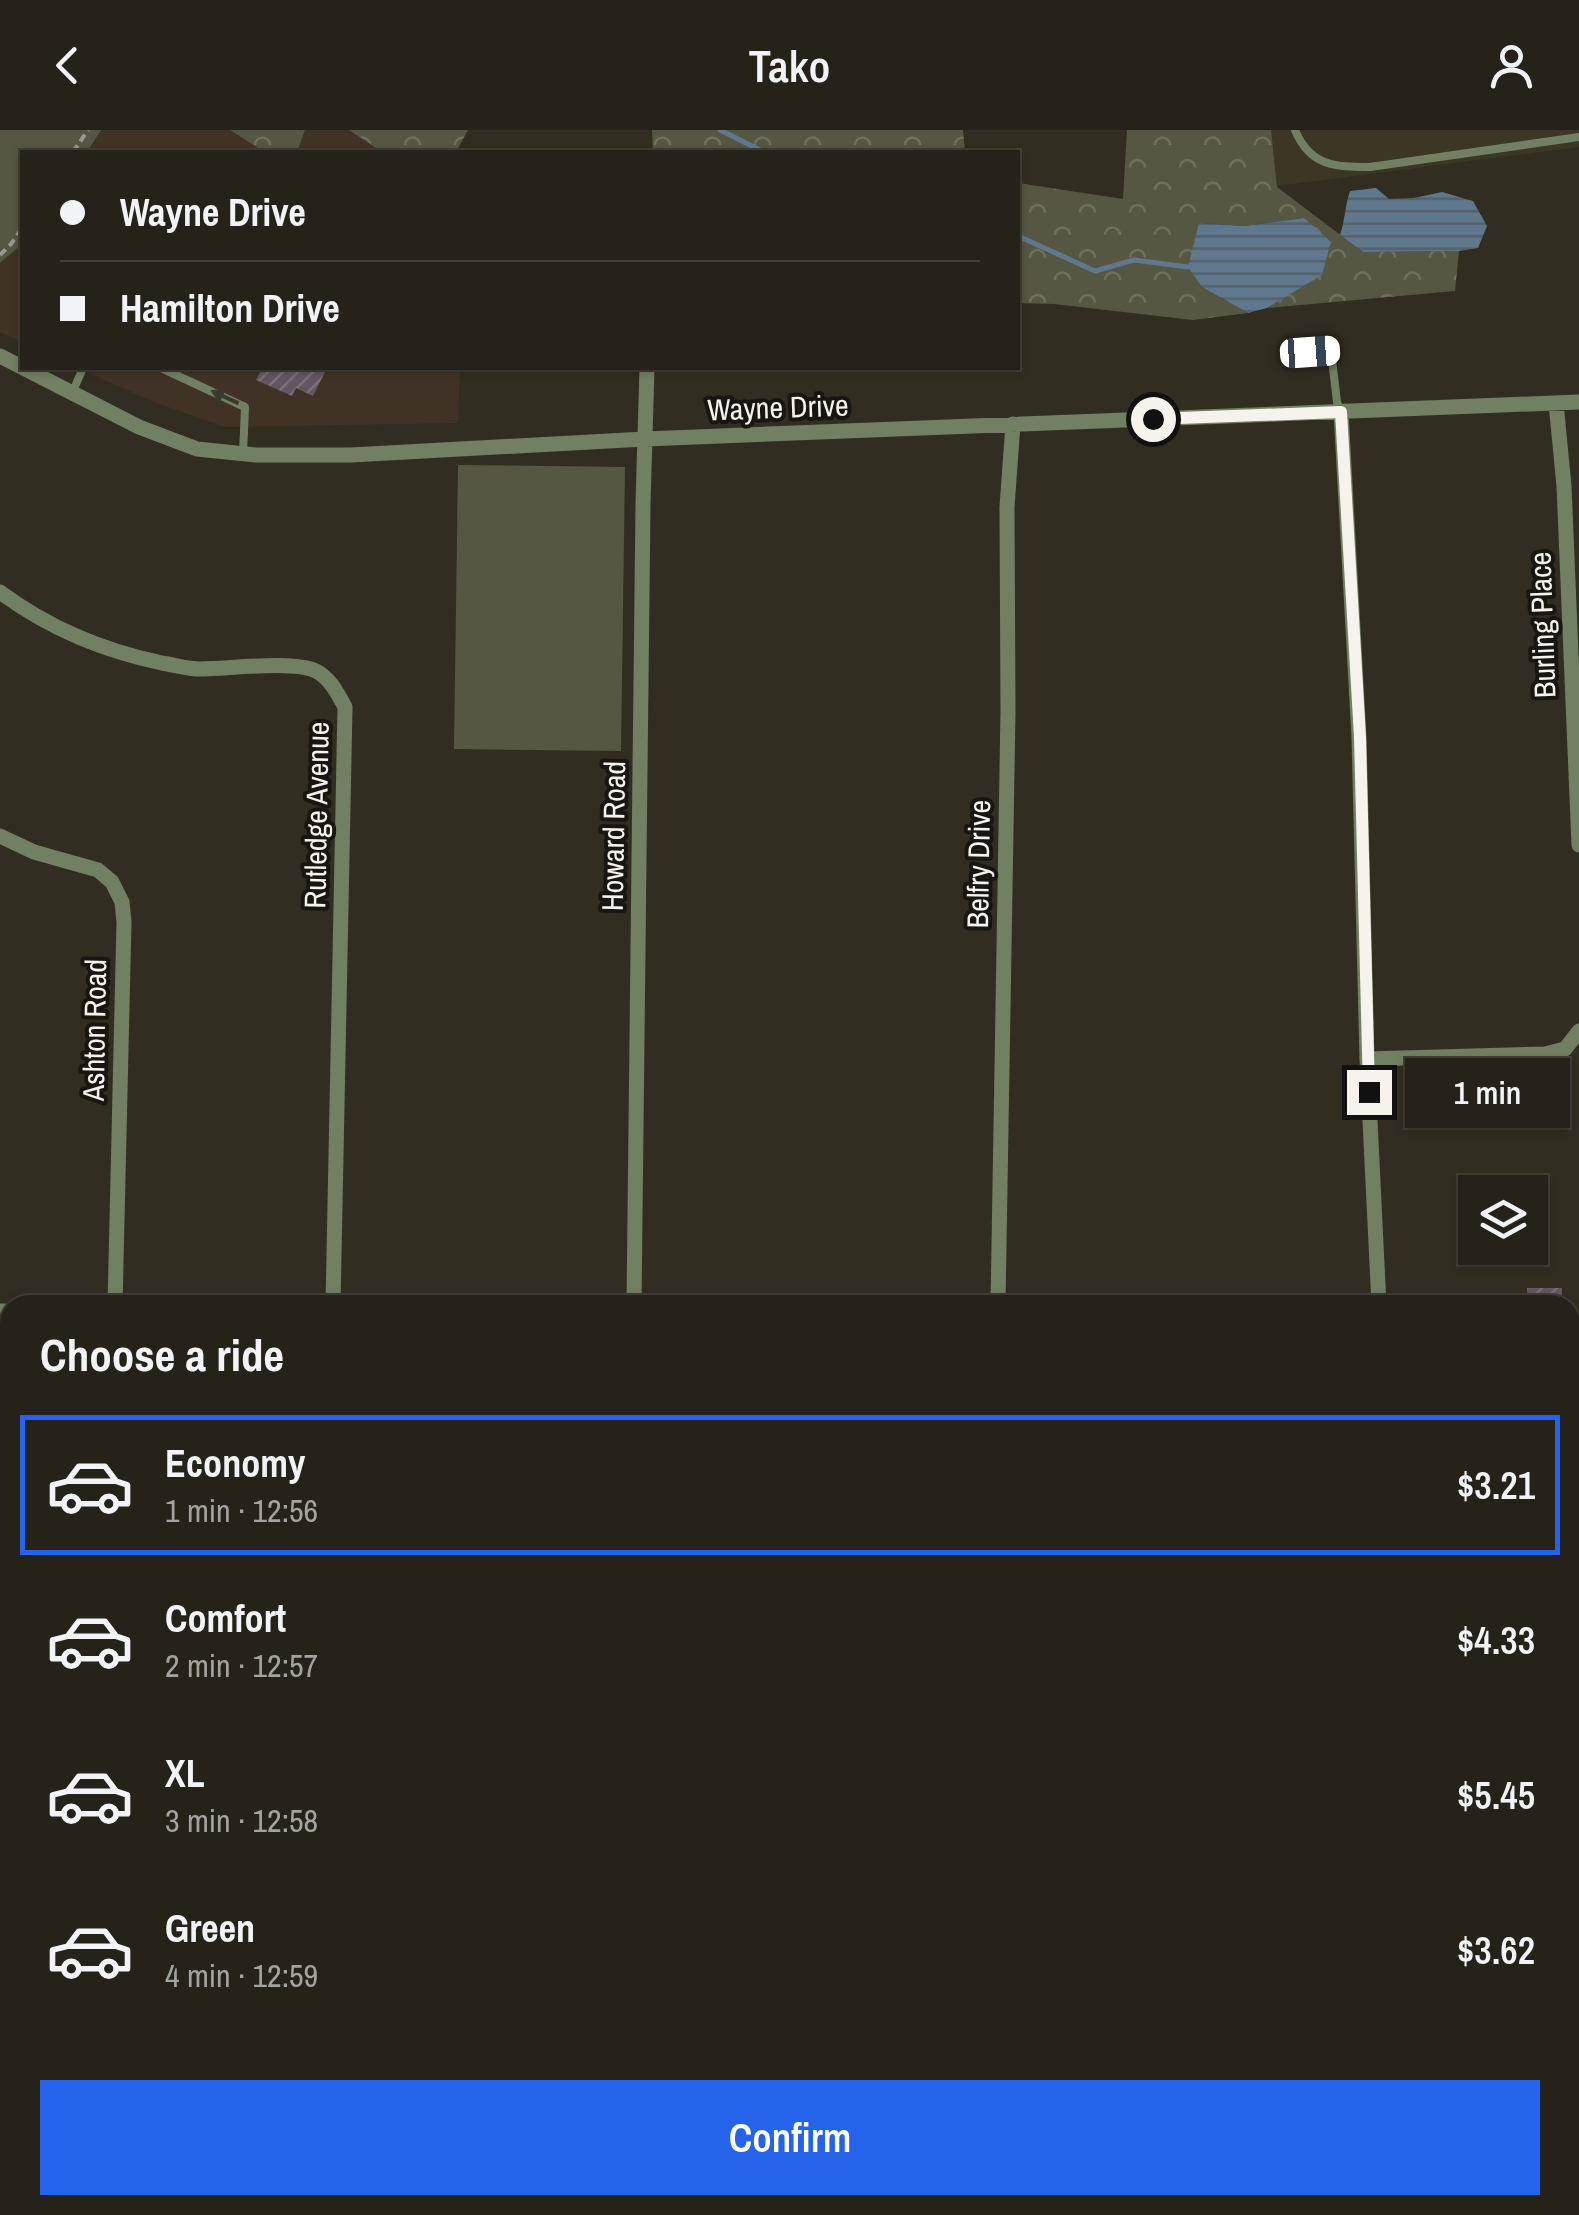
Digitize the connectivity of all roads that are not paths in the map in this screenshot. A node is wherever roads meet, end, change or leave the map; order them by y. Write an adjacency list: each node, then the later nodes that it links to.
1 (1294, 130): 2 (lane)
2 (1579, 137)
3 (1290, 354): 11 (lane)
4 (27, 370): 8 (street, Wayne Drive)
5 (82, 370): 8 (lane)
6 (165, 370): 14 (lane, one-way to 6)
7 (648, 370): 13 (street, Howard Road)
8 (72, 393): 14 (street, Wayne Drive)
9 (1579, 402): 10 (street, Wayne Drive)
10 (1556, 403): 11 (street, Wayne Drive); 17 (street, Burling Place)
11 (1341, 412): 12 (street, Wayne Drive); 19 (street)
12 (1013, 424): 13 (street, Wayne Drive); 23 (street, Belfry Drive)
13 (645, 439): 14 (street, Wayne Drive); 22 (street, Howard Road)
14 (243, 454)
15 (0, 592): 21 (street, Rutledge Avenue)
16 (0, 836): 20 (street, Ashton Road)
17 (1579, 844)
18 (1579, 1030): 19 (street)
19 (1367, 1059): 24 (street)
20 (115, 1295)
21 (333, 1295)
22 (634, 1295)
23 (998, 1295)
24 (1379, 1295)

